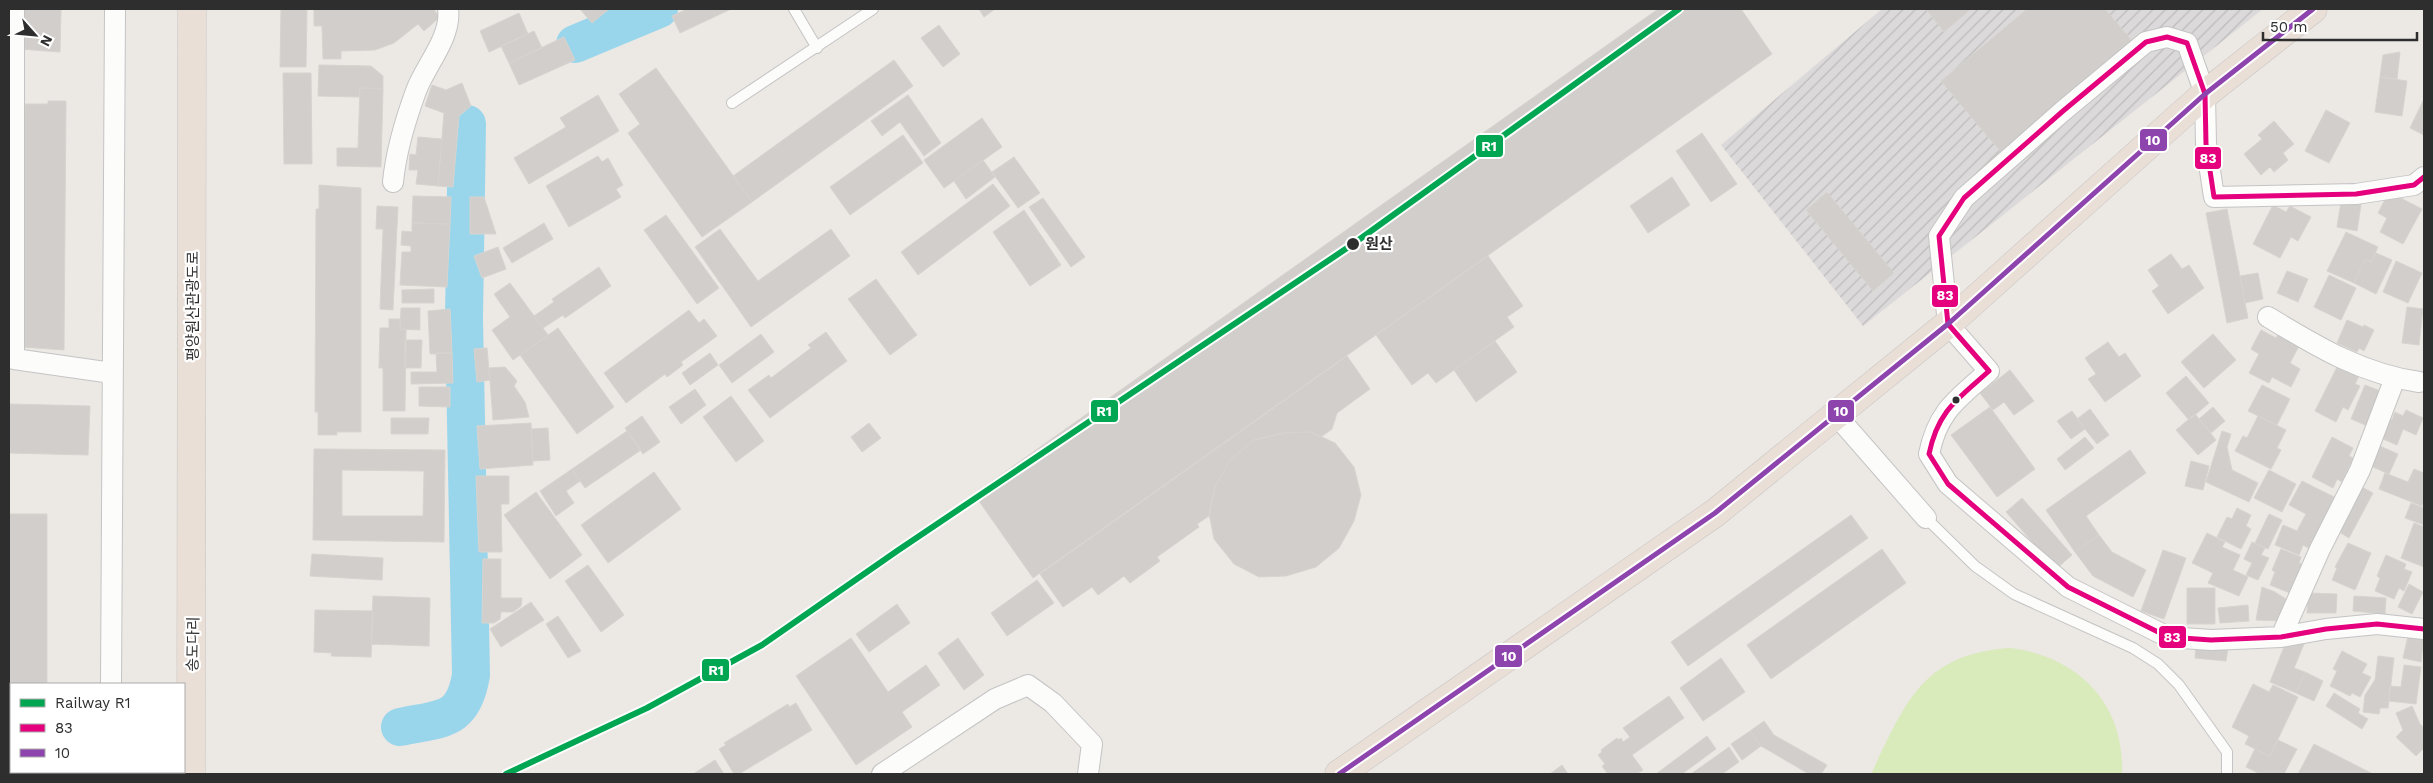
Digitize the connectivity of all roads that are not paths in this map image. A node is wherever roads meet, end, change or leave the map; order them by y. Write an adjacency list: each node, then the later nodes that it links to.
1 (14, 9): 15 (street)
2 (115, 9): 15 (street)
3 (192, 9): 20 (highway, 평양원산관광도로)
4 (448, 9): 12 (street)
5 (794, 9): 8 (lane)
6 (873, 9): 8 (lane)
7 (2312, 9): 9 (highway)
8 (817, 48): 10 (lane)
9 (2205, 94): 11 (street); 14 (highway); 14 (street)
10 (732, 103)
11 (2424, 177)
12 (393, 182)
13 (2268, 317): 16 (street)
14 (1948, 324): 18 (highway); 22 (street)
15 (112, 373): 23 (street)
16 (2395, 378): 17 (street); 22 (street)
17 (2419, 382)
18 (1836, 416): 19 (street); 27 (highway)
19 (1926, 518): 28 (lane)
20 (193, 604): 24 (highway, 송도다리)
21 (2424, 629): 22 (street)
22 (2280, 637)
23 (111, 683)
24 (191, 774)
25 (882, 774): 26 (street)
26 (1088, 774)
27 (1338, 774)
28 (2227, 774)

